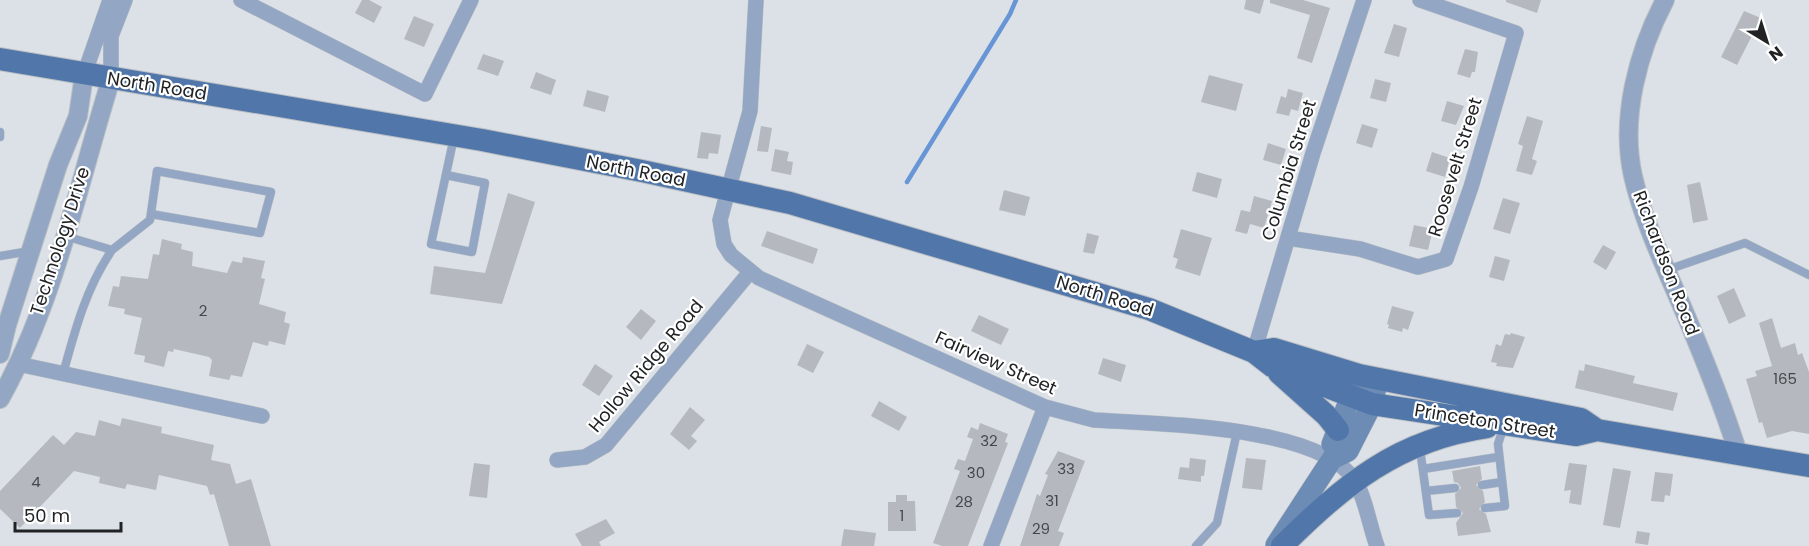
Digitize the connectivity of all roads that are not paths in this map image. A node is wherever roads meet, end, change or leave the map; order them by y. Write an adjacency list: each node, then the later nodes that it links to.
1 (110, 0): 10 (street)
2 (125, 0): 11 (street)
3 (241, 0): 4 (street)
4 (471, 0)
5 (756, 0): 16 (street, Fairview Street)
6 (1364, 0): 19 (street, Columbia Street)
7 (1420, 0): 19 (street, Roosevelt Street)
8 (1665, 0): 23 (street, Richardson Road)
9 (0, 59): 10 (main road, North Road)
10 (84, 75): 11 (main road, North Road); 21 (street, Technology Drive)
11 (111, 79): 13 (main road, North Road); 18 (street, Technology Drive)
12 (0, 132): 14 (lane)
13 (454, 136): 15 (lane); 16 (main road, North Road)
14 (0, 137)
15 (446, 175): 15 (lane)
16 (729, 190): 24 (street, Fairview Street); 27 (main road, North Road)
17 (151, 214): 17 (lane); 20 (lane)
18 (64, 235): 20 (lane); 28 (street, Technology Drive)
19 (1288, 238): 27 (street, Columbia Street)
20 (112, 250): 29 (lane)
21 (32, 251): 22 (lane); 26 (street, Technology Drive)
22 (0, 256)
23 (1667, 270): 25 (lane); 39 (street, Richardson Road)
24 (750, 272): 32 (street, Fairview Street); 42 (street, Hollow Ridge Road)
25 (1809, 275)
26 (0, 354)
27 (1263, 359): 30 (main road, North Road); 36 (main road)
28 (18, 364): 29 (street); 31 (street, Technology Drive)
29 (63, 374): 33 (street)
30 (1365, 388): 34 (main road, Princeton Street); 35 (main road, Princeton Street); 36 (main road); 41 (main road)
31 (0, 399)
32 (1045, 406): 37 (street, Fairview Street); 52 (street)
33 (262, 416)
34 (1504, 424): 35 (main road, Princeton Street); 38 (main road); 40 (lane)
35 (1597, 429): 39 (main road, Princeton Street)
36 (1338, 430): 41 (main road)
37 (1237, 432): 41 (street, Fairview Street); 53 (lane)
38 (1420, 446): 44 (lane); 45 (main road)
39 (1738, 453): 43 (main road, Princeton Street)
40 (1498, 457): 44 (lane); 46 (lane)
41 (1332, 459): 45 (street, Fairview Street); 54 (main road)
42 (557, 460)
43 (1809, 466)
44 (1423, 469): 49 (lane)
45 (1355, 480): 55 (main road); 56 (street)
46 (1502, 482): 47 (lane); 50 (lane)
47 (1482, 485)
48 (1455, 488): 49 (lane)
49 (1426, 491): 51 (lane)
50 (1485, 508)
51 (1457, 513)
52 (991, 546)
53 (1196, 546)
54 (1276, 546)
55 (1282, 546)
56 (1377, 546)

